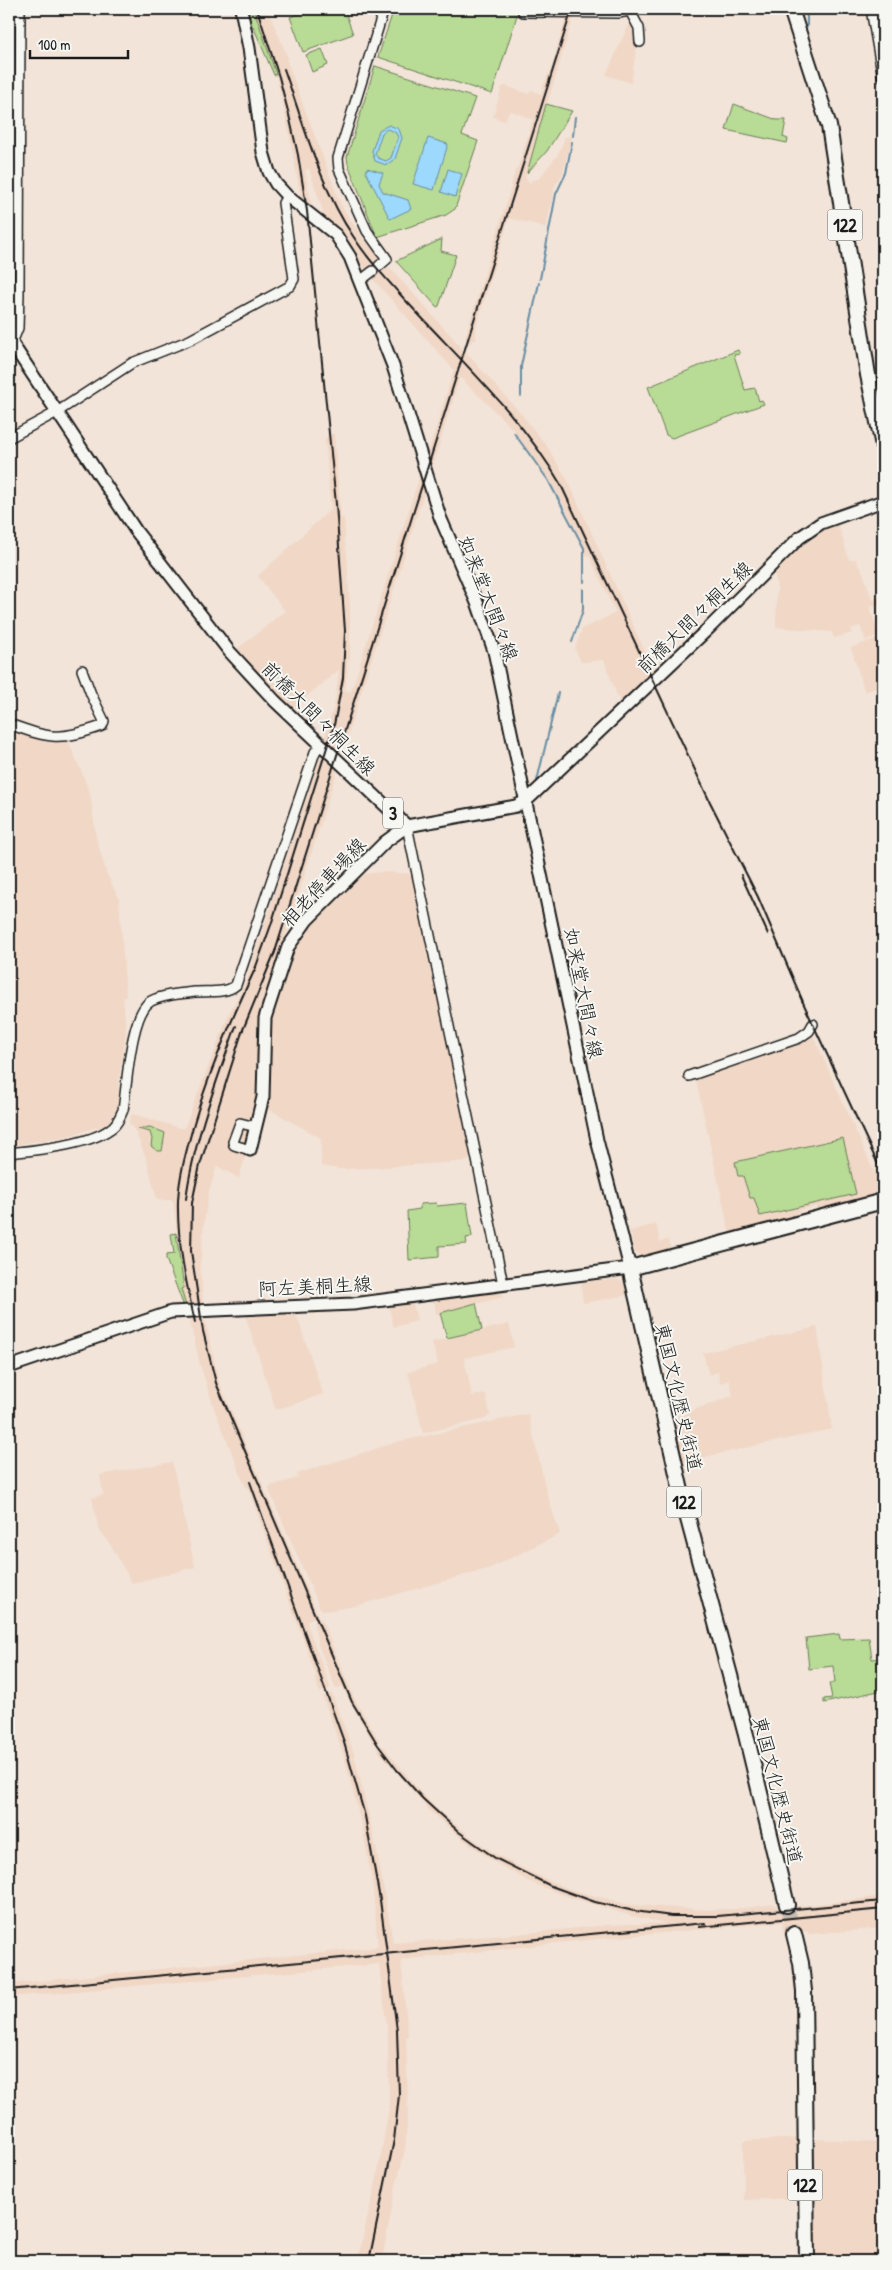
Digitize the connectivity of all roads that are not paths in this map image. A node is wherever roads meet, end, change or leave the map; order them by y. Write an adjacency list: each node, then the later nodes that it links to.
1 (20, 9): 12 (street)
2 (241, 9): 10 (main road, 如来堂大間々線)
3 (384, 9): 11 (street)
4 (790, 9): 15 (highway, 122)
5 (871, 9): 9 (street)
6 (630, 10): 7 (street); 8 (street)
7 (523, 12)
8 (640, 42)
9 (883, 78)
10 (287, 196): 11 (main road, 如来堂大間々線); 13 (street)
11 (360, 281): 20 (main road, 如来堂大間々線)
12 (10, 341): 13 (main road, 前橋大間々桐生線 / 3)
13 (57, 412): 14 (street); 19 (main road, 前橋大間々桐生線 / 3)
14 (9, 438)
15 (883, 446)
16 (883, 501): 20 (main road, 前橋大間々桐生線 / 3)
17 (82, 670): 18 (street)
18 (9, 724)
19 (321, 744): 21 (main road, 前橋大間々桐生線 / 3); 26 (street)
20 (526, 802): 21 (main road, 前橋大間々桐生線 / 3); 28 (main road, 如来堂大間々線)
21 (407, 826): 24 (main road, 相老停車場線); 29 (street)
22 (813, 1024): 23 (street)
23 (689, 1076)
24 (256, 1127): 25 (main road, 相老停車場線); 25 (street)
25 (250, 1150)
26 (9, 1153)
27 (883, 1201): 28 (highway)
28 (630, 1268): 29 (main road, 阿左美桐生線); 31 (highway, 東国文化歴史街道 / 122)
29 (503, 1284): 30 (main road, 阿左美桐生線)
30 (9, 1367)
31 (787, 1905)
32 (794, 1934): 33 (highway, 122)
33 (807, 2261)

